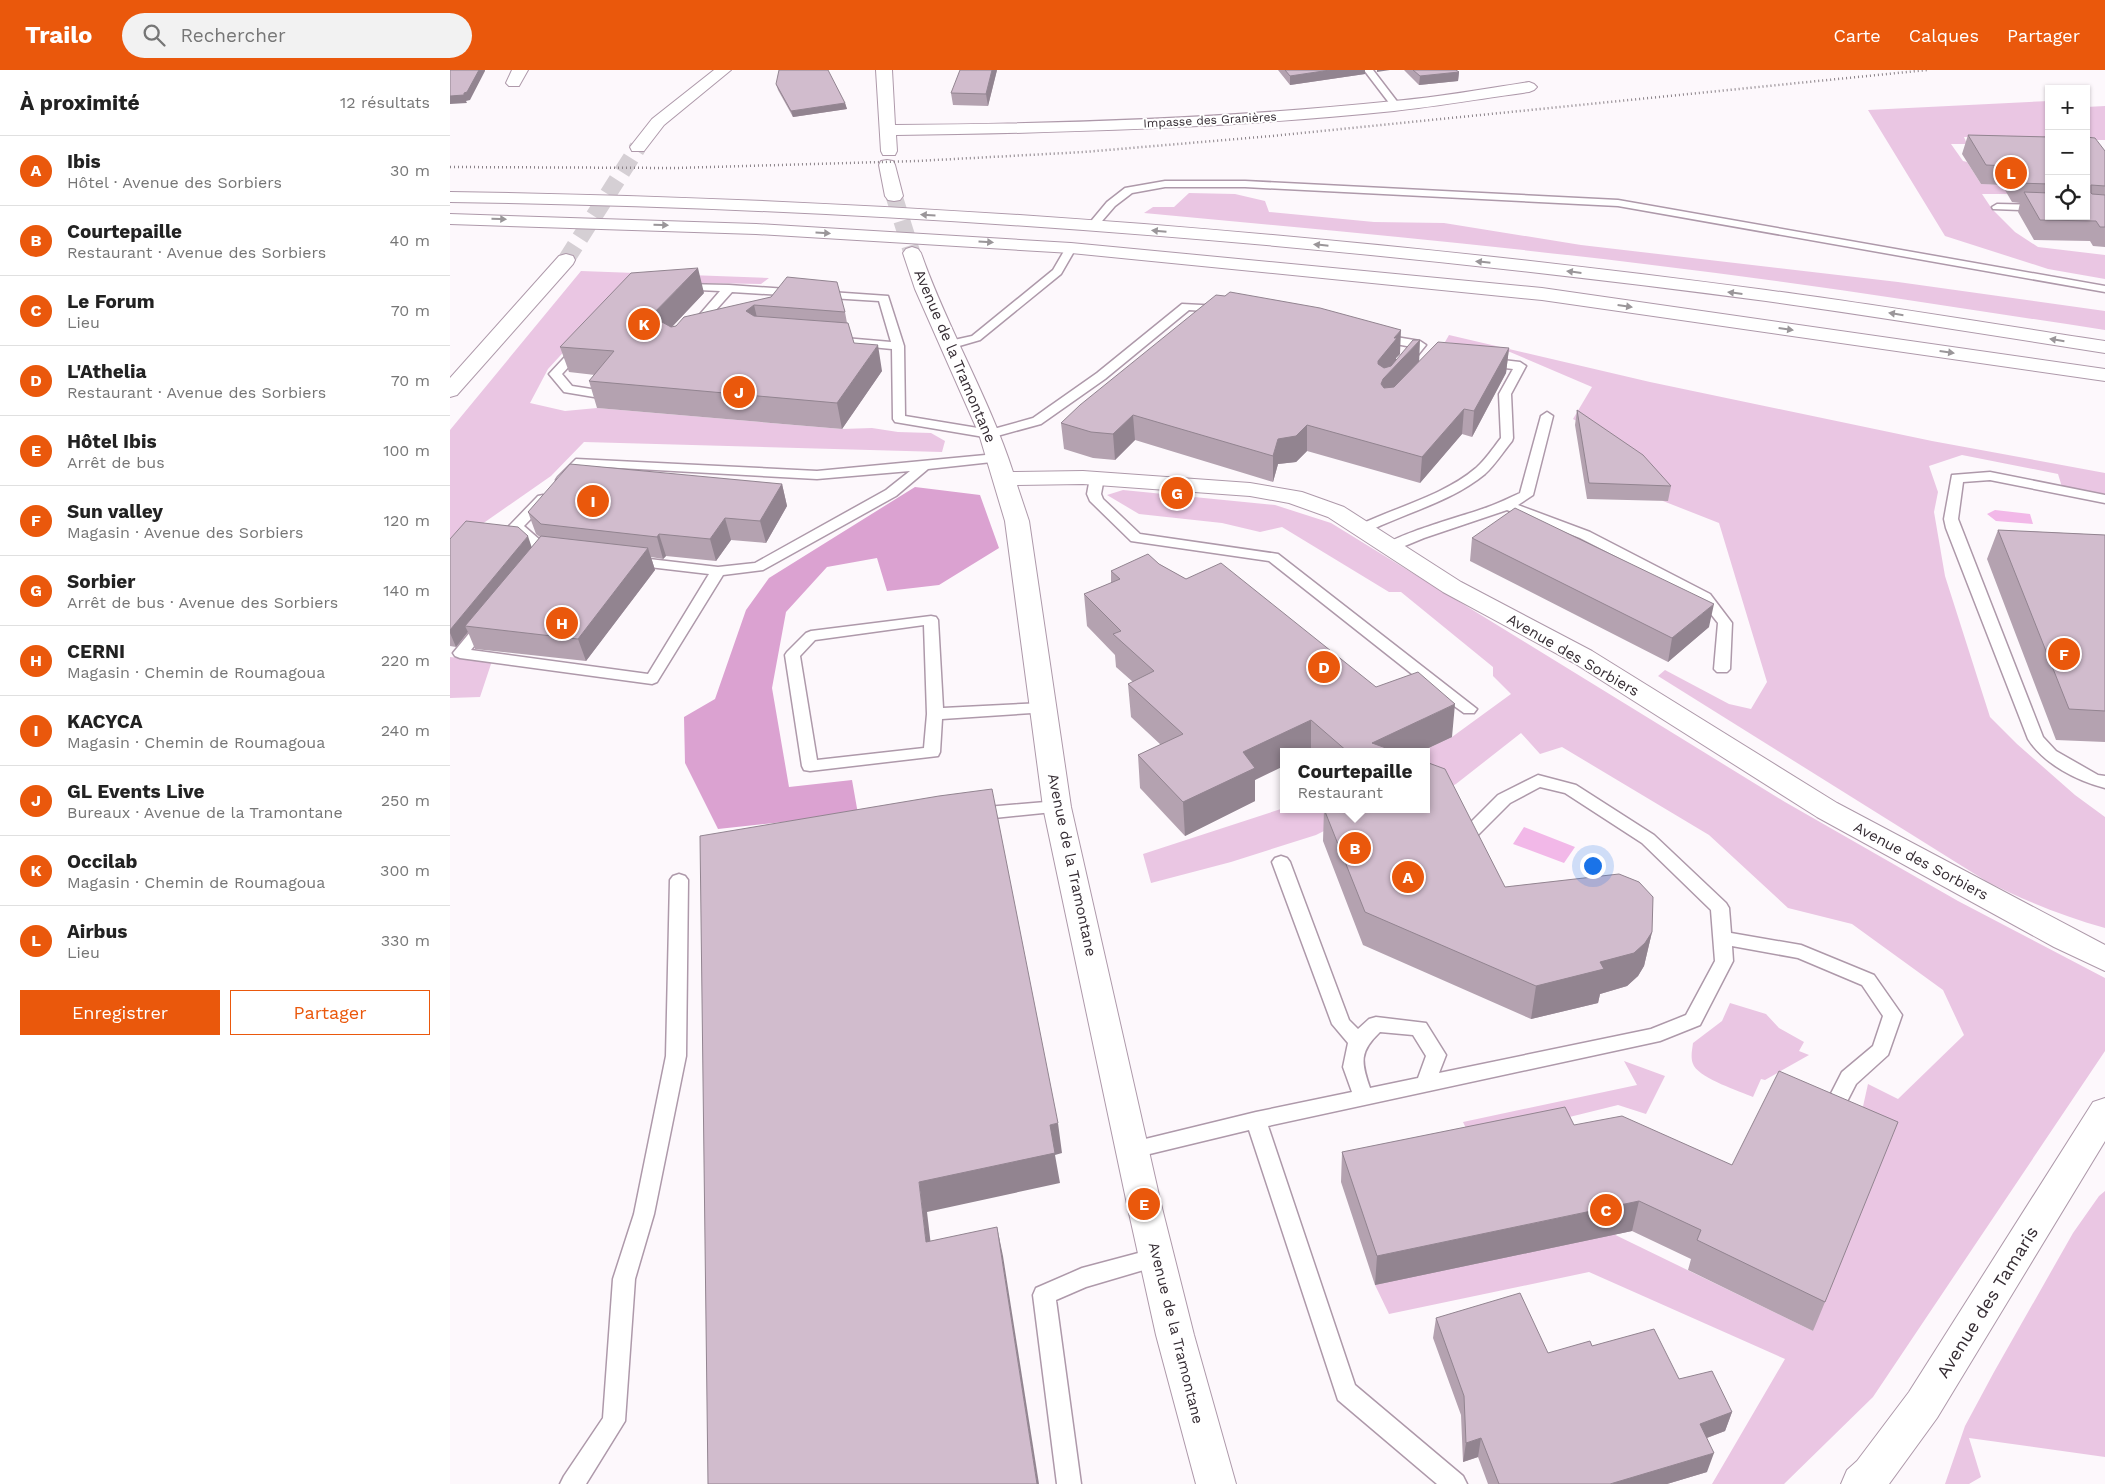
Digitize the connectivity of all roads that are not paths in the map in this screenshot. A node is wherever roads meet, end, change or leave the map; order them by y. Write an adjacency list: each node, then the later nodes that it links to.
1 (723, 70): 7 (main road)
2 (884, 70): 6 (main road)
3 (1368, 70): 5 (lane)
4 (1530, 87): 5 (main road, Impasse des Granières)
5 (1396, 106): 6 (main road, Impasse des Granières)
6 (889, 130): 8 (main road)
7 (638, 147)
8 (894, 196)
9 (450, 197): 13 (main road, one-way to 9)
10 (1997, 207): 11 (lane)
11 (2045, 208)
12 (450, 219): 14 (main road, one-way to 14)
13 (1092, 226): 19 (lane); 27 (main road, one-way to 13)
14 (1071, 248): 25 (lane); 30 (main road, one-way to 30)
15 (912, 253): 25 (main road, Avenue de la Tramontane)
16 (566, 260): 31 (main road)
17 (668, 286): 18 (lane)
18 (728, 288): 23 (lane); 26 (lane)
19 (2105, 289)
20 (1230, 310): 34 (lane)
21 (1363, 335): 29 (lane)
22 (588, 340): 32 (lane)
23 (684, 340)
24 (819, 340): 26 (lane)
25 (949, 345): 34 (main road, Avenue de la Tramontane)
26 (898, 346): 34 (lane)
27 (2105, 348)
28 (1474, 360): 40 (lane)
29 (1396, 373)
30 (2105, 375)
31 (450, 391)
32 (600, 394)
33 (1547, 416): 39 (lane)
34 (990, 434): 36 (main road, Avenue de la Tramontane)
35 (924, 466): 36 (lane); 42 (lane); 44 (lane)
36 (1001, 469): 37 (main road, Avenue des Sorbiers); 47 (main road, Avenue de la Tramontane)
37 (1097, 478): 40 (main road, Avenue des Sorbiers); 48 (lane)
38 (2105, 499): 50 (lane)
39 (1507, 505): 41 (lane); 46 (lane)
40 (1362, 530): 41 (main road, Avenue des Sorbiers)
41 (1390, 546): 57 (main road, Avenue des Sorbiers)
42 (564, 553)
43 (621, 560): 44 (lane)
44 (718, 571): 45 (lane)
45 (496, 609)
46 (1722, 669)
47 (1043, 708): 49 (lane); 51 (main road, Avenue de la Tramontane)
48 (1469, 709)
49 (935, 714): 49 (lane)
50 (2105, 782)
51 (1058, 807): 52 (lane); 64 (main road, Avenue de la Tramontane)
52 (964, 816)
53 (1471, 832): 56 (lane)
54 (1280, 862): 58 (lane)
55 (679, 880): 67 (lane)
56 (1722, 938): 59 (lane); 62 (lane)
57 (2105, 959)
58 (1358, 1041): 59 (lane); 60 (lane)
59 (1425, 1084): 60 (lane)
60 (1364, 1097): 63 (lane)
61 (2105, 1112): 66 (main road, Avenue des Tamaris)
62 (1830, 1115)
63 (1256, 1120): 64 (lane); 70 (lane)
64 (1133, 1150): 65 (main road, Avenue de la Tramontane)
65 (1158, 1257): 68 (lane); 69 (main road, Avenue de la Tramontane)
66 (1870, 1481)
67 (572, 1484)
68 (1069, 1484)
69 (1216, 1484)
70 (1455, 1484)

